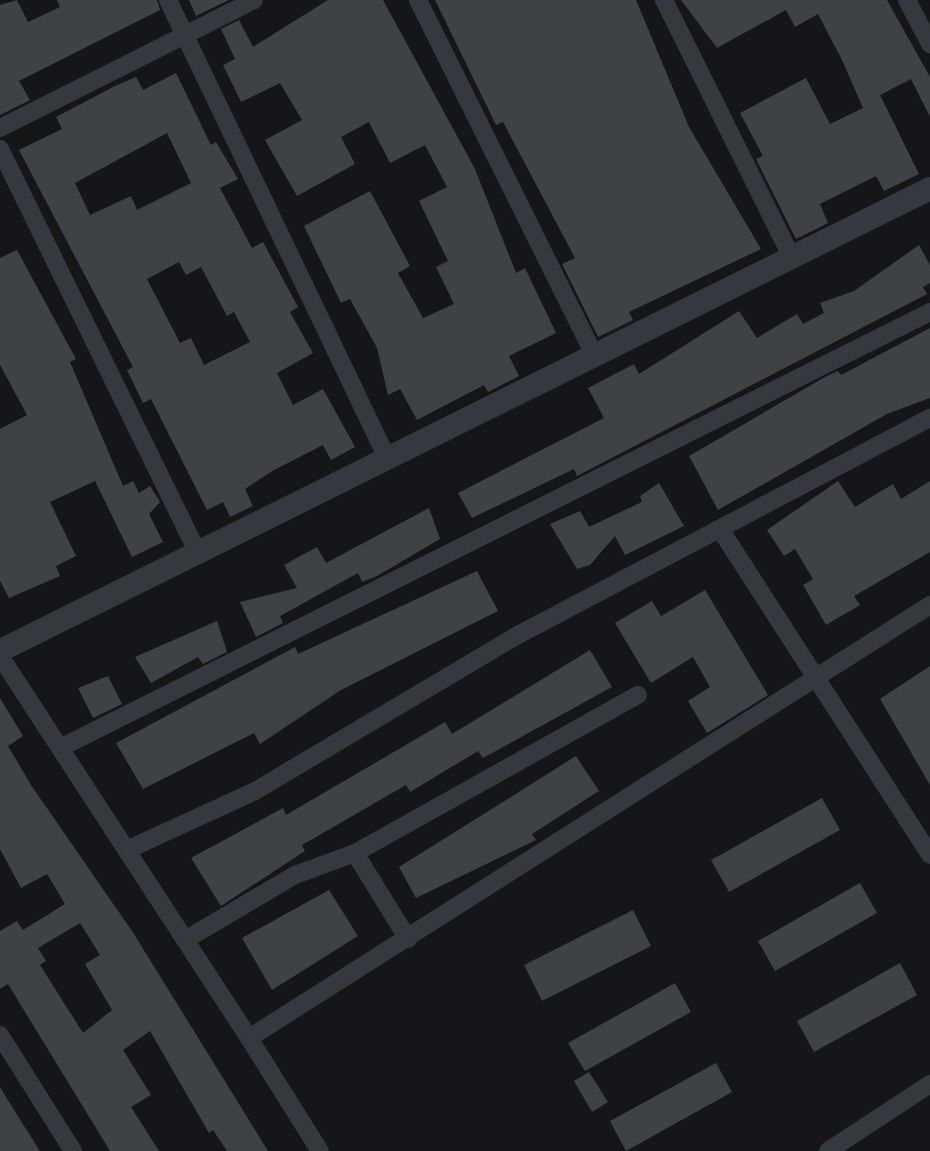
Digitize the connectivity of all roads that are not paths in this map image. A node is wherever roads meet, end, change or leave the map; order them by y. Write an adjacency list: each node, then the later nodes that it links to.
1 (168, 0): 6 (street)
2 (254, 0): 6 (street)
3 (418, 0): 13 (street)
4 (664, 0): 11 (street)
5 (908, 0): 7 (street)
6 (187, 37): 8 (street); 15 (street)
7 (930, 44)
8 (0, 128)
9 (0, 149): 17 (street)
10 (930, 188): 11 (street)
11 (791, 256): 13 (street)
12 (930, 312): 22 (street)
13 (594, 355): 15 (street)
14 (930, 418): 16 (street)
15 (387, 457): 17 (street)
16 (722, 532): 20 (street); 24 (street)
17 (197, 552): 19 (street)
18 (930, 605): 20 (street)
19 (0, 653): 22 (street)
20 (818, 679): 23 (street); 26 (street)
21 (638, 695): 25 (street)
22 (60, 748): 24 (street)
23 (927, 844)
24 (129, 849): 27 (street)
25 (355, 853): 26 (street); 27 (street)
26 (408, 939): 29 (street)
27 (186, 940): 29 (street)
28 (0, 1035): 31 (street)
29 (249, 1038): 32 (street)
30 (930, 1084): 33 (street)
31 (73, 1151)
32 (320, 1151)
33 (828, 1151)

